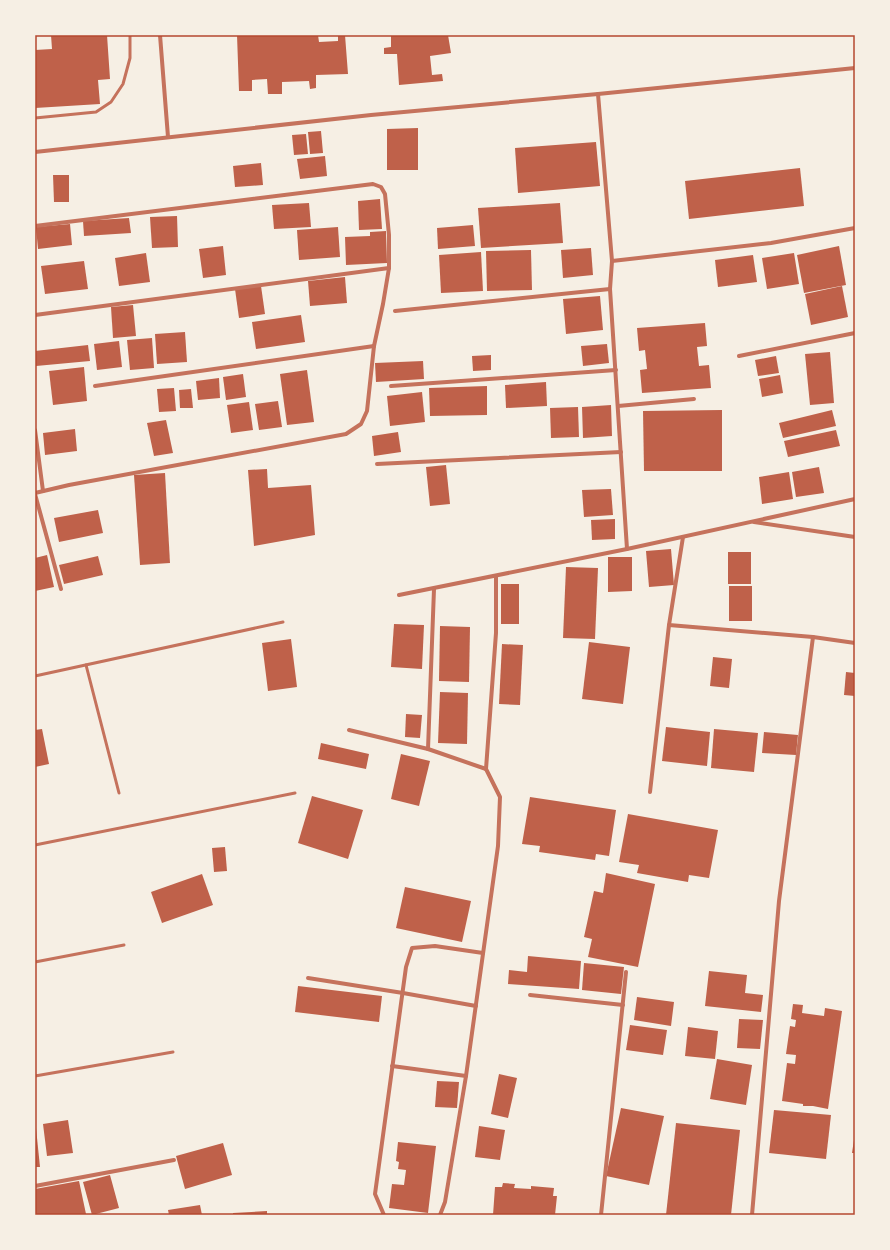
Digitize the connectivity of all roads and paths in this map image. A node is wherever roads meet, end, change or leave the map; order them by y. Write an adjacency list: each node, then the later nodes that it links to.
1 (130, 35): 5 (lane)
2 (160, 35): 6 (street)
3 (855, 68): 4 (street)
4 (598, 94): 6 (street); 10 (street)
5 (35, 118)
6 (168, 137): 7 (street)
7 (35, 152)
8 (35, 226): 11 (street)
9 (855, 228): 10 (street)
10 (612, 261): 12 (street)
11 (389, 268): 14 (street); 16 (street)
12 (610, 289): 13 (street); 18 (street)
13 (395, 311)
14 (35, 315)
15 (855, 332): 17 (street)
16 (374, 346): 19 (street); 26 (street)
17 (739, 356)
18 (616, 370): 20 (street); 22 (street)
19 (95, 386)
20 (391, 386)
21 (694, 399): 22 (street)
22 (618, 406): 24 (street)
23 (35, 430): 26 (street)
24 (621, 452): 25 (street); 32 (street)
25 (377, 464)
26 (43, 491): 27 (street)
27 (35, 493): 34 (street)
28 (855, 499): 29 (street)
29 (752, 522): 30 (street); 31 (street)
30 (683, 537): 32 (street); 38 (street)
31 (855, 537)
32 (627, 549): 33 (street)
33 (496, 577): 35 (street); 45 (street)
34 (61, 589)
35 (434, 589): 36 (street); 44 (street)
36 (399, 595)
37 (283, 622): 41 (lane)
38 (669, 625): 39 (street); 46 (street)
39 (813, 638): 40 (street); 68 (street)
40 (855, 643)
41 (86, 665): 42 (lane); 47 (lane)
42 (35, 676)
43 (350, 730): 44 (street)
44 (428, 749): 45 (street)
45 (486, 769): 51 (street)
46 (650, 792)
47 (119, 793)
48 (295, 793): 49 (lane)
49 (35, 845)
50 (124, 945): 52 (lane)
51 (483, 953): 55 (street); 58 (street)
52 (35, 962)
53 (626, 972): 57 (street)
54 (308, 978): 55 (street)
55 (403, 993): 58 (street); 60 (street)
56 (530, 995): 57 (street)
57 (623, 1005): 67 (street)
58 (476, 1006): 62 (street)
59 (172, 1052): 61 (lane)
60 (392, 1066): 62 (street); 65 (street)
61 (35, 1076)
62 (466, 1076): 66 (street)
63 (174, 1160): 64 (street)
64 (35, 1186)
65 (384, 1215)
66 (440, 1215)
67 (601, 1215)
68 (752, 1215)

